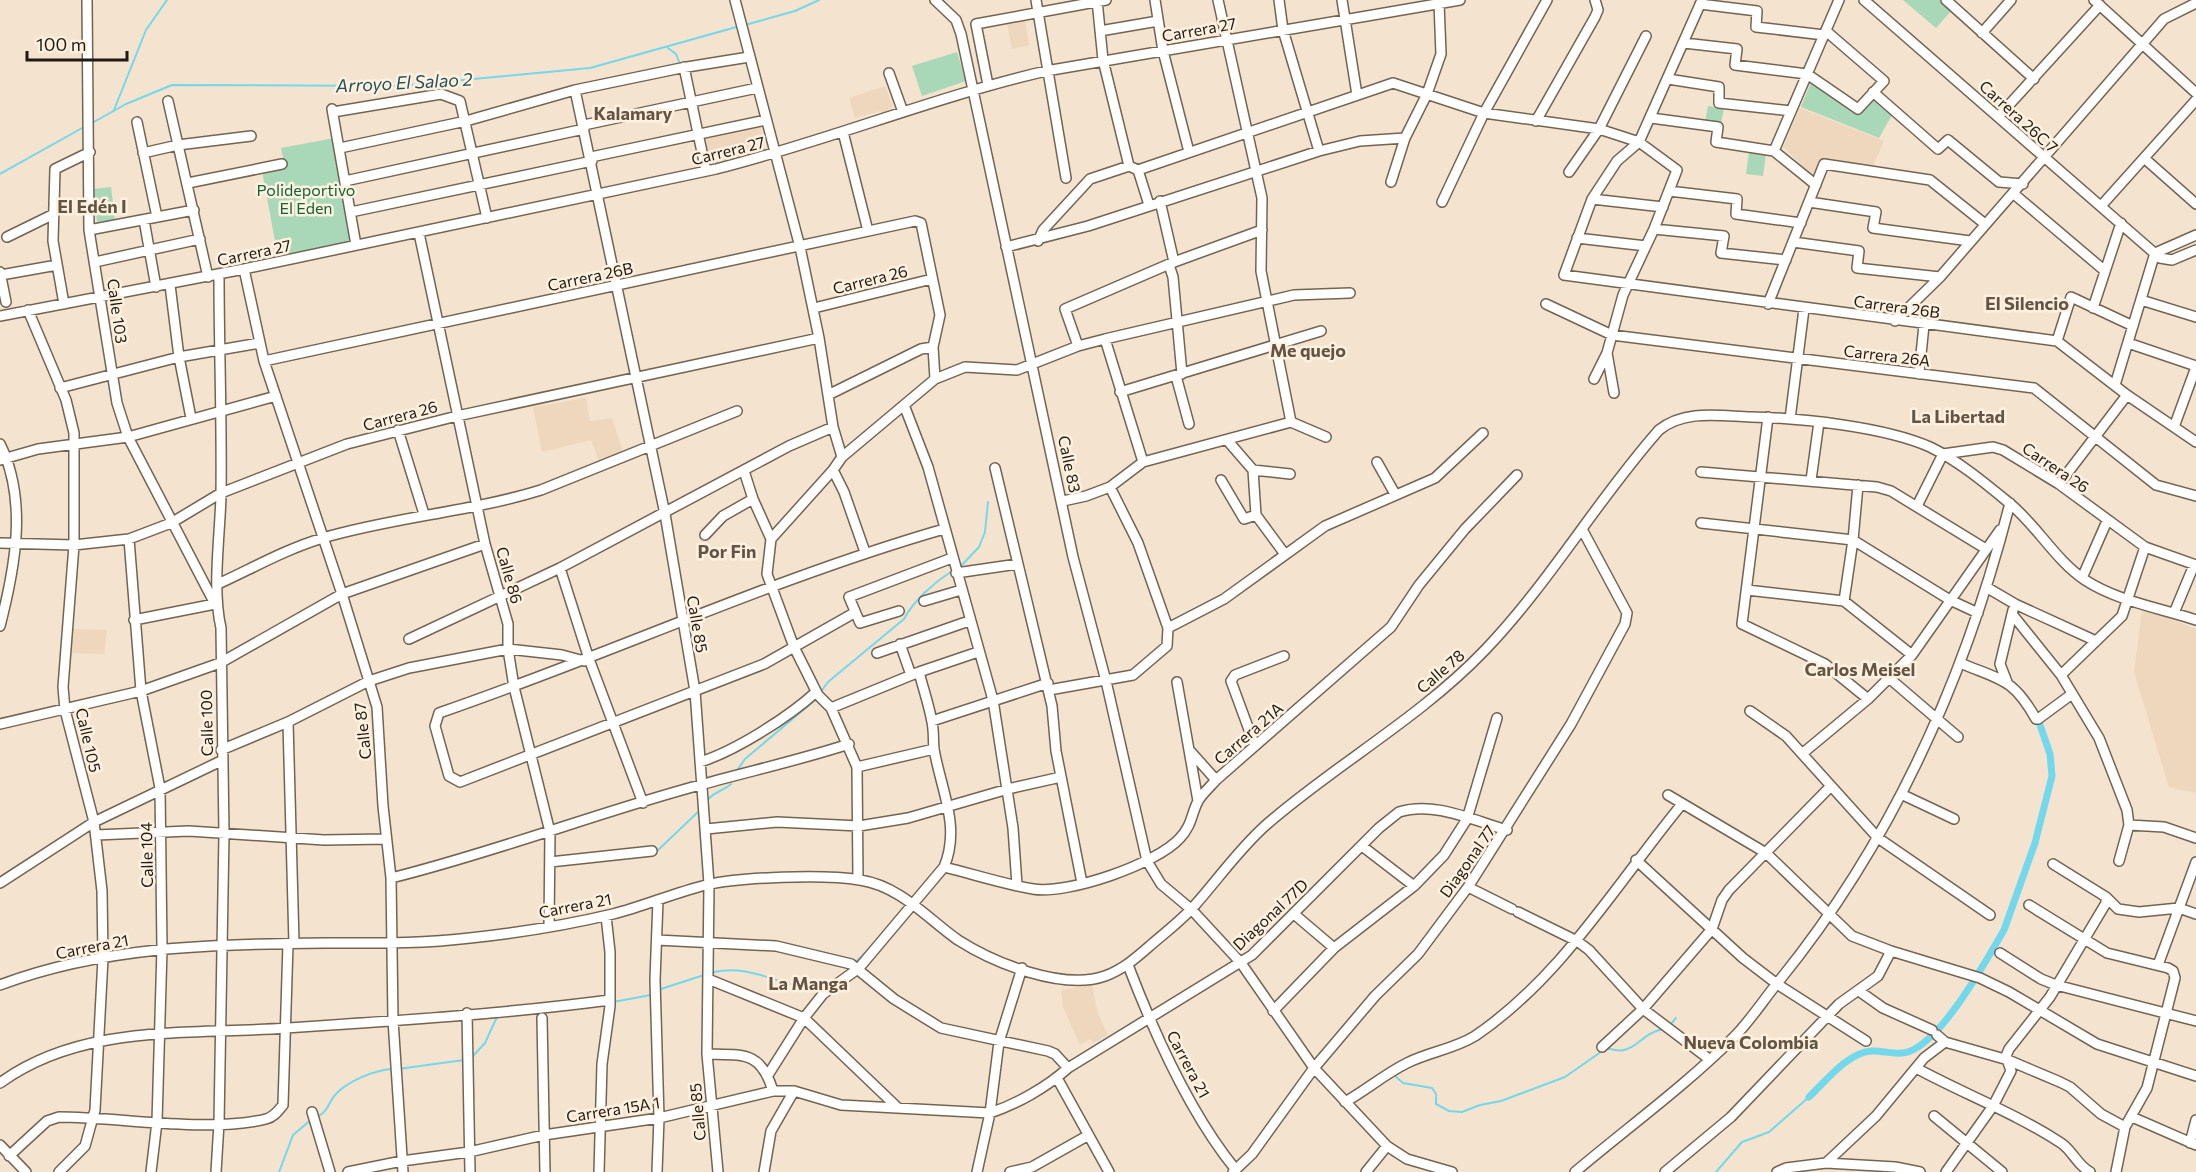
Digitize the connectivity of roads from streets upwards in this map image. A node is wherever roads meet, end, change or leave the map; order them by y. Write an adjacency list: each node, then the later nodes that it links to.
1 (87, 0): 77 (street, Calle 103)
2 (735, 0): 36 (street)
3 (935, 0): 46 (street, Calle 83)
4 (1036, 0): 24 (street)
5 (1100, 0): 24 (street); 28 (street)
6 (1155, 0): 26 (street)
7 (1218, 0): 32 (street)
8 (1279, 0): 27 (street)
9 (1342, 0): 25 (street)
10 (1460, 0): 21 (street, Carrera 27)
11 (1547, 0): 58 (street)
12 (1595, 0): 63 (street)
13 (1839, 0): 29 (street)
14 (1864, 0): 23 (street, Carrera 26C 7)
15 (1883, 0): 23 (street)
16 (1946, 0): 30 (street)
17 (2011, 0): 30 (street)
18 (1701, 2): 29 (street); 33 (street)
19 (2097, 2): 34 (street); 43 (street)
20 (1414, 3): 21 (street, Carrera 27); 25 (street, Carrera 27)
21 (1439, 3): 50 (street)
22 (2196, 3): 34 (street)
23 (1876, 10): 59 (street, Carrera 26C 7)
24 (1039, 14): 39 (street); 44 (street)
25 (1345, 19): 27 (street, Carrera 27); 51 (street)
26 (1158, 21): 28 (street); 35 (street)
27 (1283, 30): 32 (street, Carrera 27); 57 (street)
28 (1100, 31): 37 (street)
29 (1825, 33): 41 (street); 48 (street)
30 (1982, 33): 43 (street)
31 (1646, 36): 66 (street)
32 (1226, 39): 35 (street, Carrera 27); 68 (street)
33 (1684, 43): 41 (street); 42 (street)
34 (2144, 45): 49 (street); 82 (street)
35 (1163, 51): 37 (street, Carrera 27); 79 (street)
36 (749, 57): 38 (street); 45 (street)
37 (1103, 60): 39 (street, Carrera 27); 86 (street)
38 (684, 67): 47 (street); 54 (street)
39 (1046, 71): 44 (street, Carrera 27); 90 (street)
40 (889, 73): 56 (street)
41 (1807, 74): 48 (street); 55 (street)
42 (1668, 79): 55 (street); 60 (street)
43 (2034, 79): 59 (street)
44 (988, 84): 46 (street, Carrera 27)
45 (757, 88): 54 (street); 61 (street)
46 (972, 89): 56 (street, Carrera 27); 132 (street, Calle 83)
47 (575, 90): 62 (street); 65 (street, Calle 85)
48 (1873, 92): 94 (street)
49 (2196, 93)
50 (1427, 94): 51 (street); 58 (street); 71 (street)
51 (1357, 95): 57 (street)
52 (2196, 100): 83 (street)
53 (168, 101): 73 (street)
54 (693, 102): 65 (street); 69 (street)
55 (1791, 111): 76 (street)
56 (903, 112): 67 (street, Carrera 27)
57 (1306, 113): 68 (street); 75 (street)
58 (1484, 113): 63 (street); 102 (street)
59 (1998, 117): 82 (street, Carrera 26C 7)
60 (1651, 118): 72 (street); 76 (street)
61 (766, 120): 69 (street); 81 (street)
62 (466, 121): 74 (street); 74 (street); 78 (street)
63 (1536, 121): 66 (street)
64 (137, 122): 80 (street)
65 (584, 127): 78 (street); 84 (street, Calle 85)
66 (1599, 129): 72 (street); 89 (street)
67 (843, 132): 81 (street, Carrera 27); 120 (street)
68 (1248, 133): 79 (street); 88 (street)
69 (699, 134): 84 (street); 87 (street)
70 (251, 136): 73 (street)
71 (1405, 138): 75 (street); 92 (street)
72 (1639, 142): 97 (street); 100 (street)
73 (178, 145): 80 (street); 93 (street)
74 (340, 148): 91 (street)
75 (1319, 151): 88 (street)
76 (1774, 151): 95 (street)
77 (90, 152): 110 (street); 118 (street, Calle 103)
78 (472, 152): 91 (street); 96 (street)
79 (1189, 152): 86 (street)
80 (143, 153): 111 (street)
81 (776, 154): 87 (street, Carrera 27); 131 (street)
82 (2045, 158): 94 (street); 106 (street, Carrera 26C 7)
83 (2144, 158): 104 (street); 106 (street)
84 (591, 159): 96 (street); 99 (street, Calle 85)
85 (282, 164): 93 (street)
86 (1134, 168): 105 (street); 126 (street)
87 (706, 171): 99 (street, Carrera 27)
88 (1256, 171): 101 (street); 119 (street)
89 (1569, 172)
90 (1066, 178)
91 (345, 181): 109 (street)
92 (1391, 182)
93 (188, 183): 108 (street)
94 (2023, 184): 98 (street)
95 (1816, 185): 103 (street); 116 (street)
96 (479, 186): 109 (street); 112 (street)
97 (1669, 191): 107 (street); 114 (street)
98 (2014, 194): 116 (street); 143 (street)
99 (599, 195): 112 (street, Carrera 27); 152 (street, Calle 85)
100 (1592, 199): 107 (street); 124 (street)
101 (1160, 201): 105 (street); 140 (street)
102 (1442, 202)
103 (1809, 202): 114 (street); 127 (street)
104 (2196, 204)
105 (1149, 205): 126 (street)
106 (2101, 206): 115 (street, Carrera 26C 7)
107 (1663, 207): 117 (street)
108 (194, 210): 111 (street); 125 (street)
109 (351, 212): 129 (street)
110 (54, 214): 123 (street); 141 (street)
111 (157, 217): 113 (street)
112 (487, 218): 121 (street, Carrera 27)
113 (144, 219): 118 (street); 133 (street)
114 (1801, 223): 128 (street)
115 (2121, 223): 135 (street, Carrera 26C 7); 143 (street)
116 (1985, 224): 127 (street)
117 (1654, 229): 130 (street); 137 (street)
118 (89, 230): 139 (street, Calle 103)
119 (1262, 230): 140 (street); 157 (street)
120 (868, 231): 131 (street, Carrera 26B); 148 (street, Carrera 26B)
121 (419, 233): 129 (street, Carrera 27); 169 (street, Calle 86)
122 (2196, 236): 135 (street)
123 (7, 237)
124 (1577, 238): 130 (street); 149 (street, Carrera 26B)
125 (200, 239): 133 (street); 146 (street)
126 (1038, 241): 132 (street)
127 (1970, 241): 147 (street)
128 (1793, 242): 137 (street); 147 (street)
129 (356, 245): 142 (street, Carrera 27)
130 (1646, 246): 149 (street)
131 (800, 247): 152 (street, Carrera 26B); 161 (street)
132 (1006, 247): 187 (street, Calle 83)
133 (150, 250): 139 (street); 151 (street)
134 (2196, 250): 136 (street)
135 (2155, 253): 136 (street, Carrera 26C 7); 155 (street)
136 (2182, 256): 138 (street)
137 (1786, 260): 160 (street)
138 (2196, 260)
139 (95, 262): 154 (street, Calle 103)
140 (1171, 263): 168 (street); 179 (street)
141 (57, 265): 144 (street); 158 (street)
142 (244, 269): 145 (street, Carrera 27); 177 (street, Calle 87)
143 (2105, 271): 162 (street)
144 (0, 274): 156 (street)
145 (219, 274): 146 (street, Carrera 27); 182 (street, Calle 100)
146 (208, 277): 150 (street, Carrera 27)
147 (1940, 277): 167 (street)
148 (932, 279): 161 (street, Carrera 26); 180 (street)
149 (1628, 284): 160 (street, Carrera 26B); 173 (street)
150 (170, 285): 151 (street, Carrera 27); 184 (street)
151 (156, 287): 154 (street, Carrera 27)
152 (616, 287): 169 (street, Carrera 26B); 192 (street, Calle 85)
153 (1350, 293): 157 (street)
154 (100, 297): 158 (street, Carrera 27); 189 (street, Calle 103)
155 (2141, 300): 166 (street); 171 (street)
156 (6, 302)
157 (1266, 302): 168 (street); 181 (street)
158 (64, 303): 164 (street, Carrera 27)
159 (1546, 304): 173 (street, Carrera 26A)
160 (1768, 304): 163 (street, Carrera 26B)
161 (814, 308): 174 (street)
162 (2093, 308): 171 (street); 176 (street)
163 (1804, 309): 167 (street, Carrera 26B); 185 (street)
164 (28, 310): 165 (street, Carrera 27); 197 (street, Calle 105)
165 (0, 316)
166 (2196, 317)
167 (1895, 321): 170 (street, Carrera 26B)
168 (1176, 323): 175 (street); 191 (street)
169 (436, 324): 186 (street, Carrera 26B); 206 (street, Calle 86)
170 (1924, 325): 176 (street, Carrera 26B); 190 (street)
171 (2133, 326): 178 (street)
172 (1321, 331): 181 (street)
173 (1612, 335): 183 (street); 185 (street, Carrera 26A)
174 (819, 338): 192 (street, Carrera 26); 200 (street)
175 (1105, 339): 179 (street); 198 (street)
176 (2057, 341): 195 (street)
177 (260, 343): 182 (street); 186 (street, Calle 87)
178 (2128, 343): 188 (street); 195 (street)
179 (1077, 346): 187 (street)
180 (933, 347): 193 (street); 200 (street)
181 (1274, 347): 191 (street); 210 (street)
182 (219, 349): 184 (street); 204 (street, Calle 100)
183 (1607, 353): 194 (street); 199 (street)
184 (179, 357): 189 (street); 208 (street)
185 (1799, 358): 190 (street, Carrera 26A); 209 (street)
186 (264, 361): 202 (street, Calle 87)
187 (1032, 363): 193 (street); 248 (street, Calle 83)
188 (2196, 366): 196 (street)
189 (111, 374): 197 (street); 218 (street, Calle 103)
190 (1919, 374): 217 (street, Carrera 26A)
191 (1179, 375): 198 (street); 212 (street)
192 (636, 378): 206 (street, Carrera 26); 224 (street, Calle 85)
193 (935, 379): 203 (street)
194 (1594, 379)
195 (2115, 385): 201 (street)
196 (2193, 386): 214 (street)
197 (60, 388): 223 (street, Calle 105)
198 (1120, 392): 228 (street)
199 (1614, 393)
200 (828, 395): 213 (street)
201 (2127, 395): 214 (street); 217 (street)
202 (276, 396): 204 (street); 230 (street, Calle 87)
203 (904, 405): 226 (street); 259 (street)
204 (220, 411): 208 (street); 244 (street, Calle 100)
205 (737, 411): 224 (street)
206 (457, 416): 215 (street, Carrera 26); 250 (street, Calle 86)
207 (1768, 417): 209 (street); 238 (street); 261 (street, Calle 78)
208 (191, 418): 218 (street)
209 (1790, 419): 211 (street)
210 (1291, 422): 219 (street); 220 (street)
211 (1819, 422): 225 (street); 240 (street)
212 (1189, 424)
213 (832, 427): 226 (street); 234 (street)
214 (2174, 427): 221 (street)
215 (398, 430): 230 (street, Carrera 26); 252 (street)
216 (1483, 433): 245 (street)
217 (2096, 436): 241 (street); 246 (street, Carrera 26A)
218 (128, 437): 223 (street); 256 (street, Calle 103)
219 (1326, 437)
220 (1227, 440): 228 (street); 233 (street)
221 (2196, 442)
222 (0, 444): 227 (street)
223 (74, 445): 227 (street); 270 (street, Calle 105)
224 (649, 446): 250 (street); 253 (street, Calle 85)
225 (1943, 454): 241 (street, Carrera 26); 249 (street); 251 (street)
226 (842, 457): 232 (street)
227 (4, 459): 267 (street)
228 (1143, 462): 243 (street)
229 (1377, 462): 245 (street)
230 (297, 464): 244 (street, Carrera 26); 263 (street, Calle 87)
231 (995, 468): 275 (street)
232 (833, 470): 265 (street); 273 (street)
233 (1253, 470): 236 (street); 254 (street)
234 (744, 471): 247 (street); 253 (street)
235 (1701, 472): 238 (street)
236 (1290, 474)
237 (1517, 475): 342 (street, Carrera 21A)
238 (1761, 476): 240 (street); 260 (street)
239 (1221, 480): 254 (street)
240 (1811, 480): 242 (street)
241 (2059, 484): 255 (street, Carrera 26)
242 (1858, 485): 251 (street); 266 (street)
243 (1110, 487): 248 (street); 303 (street)
244 (221, 493): 256 (street, Carrera 26); 280 (street, Calle 100)
245 (1395, 494): 274 (street)
246 (2196, 496)
247 (753, 499): 262 (street); 265 (street)
248 (1063, 501): 320 (street, Calle 83)
249 (2010, 503): 258 (street); 279 (street)
250 (477, 506): 252 (street); 269 (street, Calle 86)
251 (1917, 506): 272 (street)
252 (424, 514): 263 (street)
253 (665, 514): 277 (street); 300 (street, Calle 85)
254 (1256, 515): 274 (street)
255 (2108, 521): 271 (street, Carrera 26); 279 (street)
256 (171, 523): 264 (street, Carrera 26); 291 (street, Calle 103)
257 (1701, 523): 260 (street)
258 (2005, 523): 272 (street); 282 (street)
259 (944, 529): 273 (street); 278 (street)
260 (1753, 529): 266 (street); 284 (street)
261 (1583, 531): 368 (street, Diagonal 77); 400 (street, Calle 78)
262 (705, 535)
263 (323, 538): 280 (street); 285 (street, Calle 87)
264 (129, 539): 270 (street, Carrera 26); 299 (street, Calle 104)
265 (771, 539): 281 (street)
266 (1853, 540): 288 (street); 290 (street)
267 (14, 542): 268 (street, Carrera 26); 270 (street, Carrera 26); 302 (street)
268 (0, 543)
269 (485, 544): 285 (street); 286 (street, Calle 86)
270 (74, 545): 332 (street, Calle 105)
271 (2145, 547): 276 (street, Carrera 26); 287 (street)
272 (1986, 549): 288 (street)
273 (865, 552): 281 (street)
274 (1284, 553): 303 (street)
275 (1018, 564): 278 (street); 323 (street)
276 (2195, 565): 296 (street)
277 (560, 568): 286 (street); 313 (street)
278 (954, 568): 283 (street); 294 (street)
279 (2082, 578): 287 (street)
280 (219, 584): 291 (street, Calle 100)
281 (772, 586): 300 (street); 307 (street)
282 (1986, 587): 292 (street); 295 (street)
283 (961, 590): 289 (street); 301 (street)
284 (1746, 590): 290 (street); 329 (street)
285 (342, 594): 314 (street); 319 (street, Calle 87)
286 (500, 598): 304 (street); 308 (street, Calle 86)
287 (2130, 599): 296 (street); 305 (street)
288 (1950, 600): 295 (street); 311 (street)
289 (924, 601)
290 (1844, 601): 311 (street)
291 (215, 604): 299 (street); 314 (street, Calle 100)
292 (2015, 604): 297 (street); 305 (street)
293 (899, 611): 294 (street)
294 (854, 613): 307 (street)
295 (1978, 613): 315 (street)
296 (2174, 613): 298 (street)
297 (2012, 614): 317 (street); 322 (street)
298 (2196, 620)
299 (134, 621): 325 (street, Calle 104)
300 (682, 621): 313 (street); 326 (street, Calle 85)
301 (969, 621): 306 (street); 309 (street)
302 (0, 626)
303 (1168, 628): 320 (street)
304 (409, 639)
305 (2096, 642): 317 (street)
306 (900, 644): 310 (street); 316 (street)
307 (794, 647): 326 (street); 328 (street)
308 (508, 649): 313 (street); 319 (street); 324 (street, Calle 86)
309 (978, 652): 316 (street); 330 (street)
310 (877, 653)
311 (1912, 655): 318 (street)
312 (1284, 656): 342 (street)
313 (587, 660): 324 (street); 339 (street)
314 (220, 663): 325 (street); 346 (street, Calle 100)
315 (1960, 663): 322 (street); 335 (street)
316 (915, 674): 331 (street); 336 (street)
317 (2061, 675): 327 (street)
318 (1889, 678): 329 (street); 335 (street)
319 (369, 681): 337 (street); 376 (street, Calle 87)
320 (1106, 681): 323 (street); 381 (street, Calle 83)
321 (1177, 682): 344 (street)
322 (2007, 682): 327 (street)
323 (1048, 686): 330 (street); 350 (street)
324 (514, 687): 347 (street, Calle 86); 347 (street)
325 (141, 691): 332 (street); 354 (street, Calle 104)
326 (695, 691): 339 (street); 348 (street, Calle 85)
327 (2072, 694): 365 (street)
328 (818, 695): 331 (street); 348 (street)
329 (1868, 699): 345 (street)
330 (993, 700): 336 (street); 355 (street)
331 (831, 708): 341 (street)
332 (65, 710): 338 (street); 364 (street, Calle 105)
333 (1750, 711): 345 (street)
334 (1497, 718): 362 (street)
335 (1938, 719): 340 (street); 356 (street)
336 (932, 721): 343 (street)
337 (288, 722): 346 (street); 373 (street)
338 (0, 724)
339 (613, 725): 347 (street); 359 (street)
340 (1958, 737)
341 (849, 744): 349 (street); 352 (street)
342 (1255, 746): 351 (street, Carrera 21A)
343 (934, 749): 349 (street); 361 (street)
344 (1191, 752): 351 (street); 358 (street)
345 (1803, 753): 353 (street)
346 (221, 755): 354 (street); 371 (street, Calle 100)
347 (531, 755): 370 (street, Calle 86)
348 (700, 762): 352 (street, Calle 85)
349 (857, 767): 366 (street)
350 (1061, 777): 355 (street); 390 (street)
351 (1216, 780): 358 (street, Carrera 21A)
352 (700, 785): 359 (street); 367 (street, Calle 85)
353 (1830, 787): 374 (street); 379 (street)
354 (160, 788): 364 (street); 369 (street, Calle 104)
355 (1008, 789): 361 (street); 392 (street)
356 (1901, 794): 363 (street); 374 (street)
357 (1668, 795): 360 (street)
358 (1198, 801): 381 (street, Carrera 21A)
359 (643, 803): 370 (street)
360 (1682, 804): 379 (street); 380 (street)
361 (949, 807): 366 (street); 386 (street)
362 (1467, 819): 368 (street, Diagonal 77D); 377 (street, Diagonal 77D); 393 (street)
363 (1954, 819)
364 (94, 822): 372 (street, Calle 105); 389 (street)
365 (2129, 825): 375 (street); 382 (street)
366 (860, 826): 367 (street); 388 (street)
367 (706, 829): 391 (street, Calle 85)
368 (1507, 830): 394 (street, Diagonal 77)
369 (160, 832): 371 (street); 372 (street); 416 (street, Calle 104)
370 (550, 832): 383 (street, Calle 86); 387 (street)
371 (224, 834): 373 (street); 413 (street, Calle 100)
372 (96, 835): 419 (street, Calle 105)
373 (291, 838): 376 (street); 411 (street)
374 (1878, 838): 404 (street); 405 (street)
375 (2196, 838)
376 (386, 839): 387 (street, Calle 87)
377 (1362, 846): 393 (street); 401 (street, Diagonal 77D)
378 (652, 851): 383 (street)
379 (1766, 853): 404 (street); 407 (street)
380 (1636, 860): 407 (street); 408 (street)
381 (1147, 861): 390 (street, Carrera 21A); 400 (street, Calle 83)
382 (2119, 861)
383 (550, 862): 406 (street, Calle 86)
384 (2196, 862): 399 (street)
385 (2053, 864): 395 (street)
386 (944, 867): 392 (street, Carrera 21A); 397 (street)
387 (391, 878): 414 (street, Calle 87)
388 (858, 880): 391 (street, Carrera 21); 397 (street, Carrera 21)
389 (0, 883)
390 (1082, 883): 392 (street, Carrera 21A)
391 (709, 884): 396 (street, Carrera 21); 412 (street, Calle 85)
392 (1017, 885)
393 (1414, 886): 415 (street)
394 (1468, 888): 408 (street); 455 (street, Diagonal 77)
395 (2106, 897): 399 (street); 410 (street)
396 (658, 900): 403 (street, Carrera 21); 409 (street)
397 (914, 904): 423 (street); 424 (street, Carrera 21)
398 (2029, 905): 410 (street)
399 (2179, 908): 402 (street); 422 (street)
400 (1192, 910): 420 (street, Calle 83); 421 (street, Carrera 21)
401 (1294, 914): 415 (street); 420 (street, Diagonal 77D)
402 (2196, 914)
403 (606, 915): 406 (street, Carrera 21); 430 (street)
404 (1830, 915): 417 (street); 426 (street)
405 (1990, 915)
406 (549, 926): 414 (street, Carrera 21)
407 (1712, 929): 426 (street); 431 (street)
408 (1576, 940): 431 (street); 463 (street)
409 (661, 941): 412 (street); 472 (street)
410 (2085, 942): 422 (street); 428 (street)
411 (291, 944): 413 (street, Carrera 21); 414 (street, Carrera 21); 442 (street)
412 (706, 944): 423 (street); 425 (street, Calle 85)
413 (222, 945): 416 (street, Carrera 21); 443 (street, Calle 100)
414 (391, 945): 440 (street, Calle 87)
415 (1334, 948): 433 (street)
416 (162, 949): 419 (street, Carrera 21); 444 (street, Calle 104)
417 (1891, 951): 429 (street); 432 (street)
418 (2000, 953): 428 (street)
419 (103, 958): 427 (street, Carrera 21); 446 (street, Calle 105)
420 (1241, 963): 433 (street, Calle 83); 439 (street, Diagonal 77D)
421 (1128, 965): 424 (street, Carrera 21); 439 (street, Carrera 21)
422 (2158, 965): 435 (street)
423 (855, 966): 438 (street); 448 (street)
424 (1022, 969): 448 (street)
425 (708, 975): 438 (street); 450 (street, Calle 85)
426 (1777, 984): 436 (street); 451 (street)
427 (0, 985)
428 (2056, 985): 432 (street); 435 (street)
429 (1859, 990): 436 (street); 445 (street)
430 (610, 1002): 434 (street); 476 (street)
431 (1643, 1009): 449 (street); 451 (street)
432 (2040, 1010): 452 (street); 453 (street)
433 (1273, 1011): 455 (street, Calle 83)
434 (466, 1013): 440 (street); 484 (street)
435 (2167, 1013): 441 (street); 453 (street)
436 (1827, 1016): 447 (street); 509 (street)
437 (542, 1018): 478 (street)
438 (804, 1018): 457 (street); 466 (street)
439 (1148, 1019): 454 (street, Diagonal 77D); 489 (street, Carrera 21)
440 (393, 1020): 442 (street); 486 (street, Calle 87)
441 (2196, 1021)
442 (285, 1028): 443 (street); 475 (street)
443 (219, 1032): 444 (street); 475 (street, Calle 100)
444 (159, 1034): 446 (street); 474 (street, Calle 104)
445 (1938, 1036): 452 (street); 456 (street)
446 (97, 1040): 460 (street); 469 (street, Calle 105)
447 (1866, 1041)
448 (999, 1042): 454 (street); 467 (street)
449 (1602, 1047)
450 (707, 1054): 457 (street); 465 (street, Calle 85)
451 (1709, 1059): 508 (street)
452 (2008, 1060): 464 (street); 477 (street)
453 (2154, 1064): 458 (street); 471 (street)
454 (1068, 1068): 459 (street, Diagonal 77D)
455 (1314, 1068): 463 (street, Calle 83); 489 (street, Diagonal 77)
456 (1916, 1068): 464 (street); 487 (street)
457 (768, 1075): 461 (street)
458 (2196, 1076)
459 (1057, 1078): 467 (street, Diagonal 77D); 479 (street)
460 (0, 1083)
461 (773, 1091): 462 (street, Carrera 15A 1); 465 (street, Carrera 15A 1)
462 (794, 1091): 466 (street, Carrera 15A 1); 502 (street)
463 (1345, 1102): 483 (street, Calle 83)
464 (1993, 1106): 482 (street); 514 (street)
465 (711, 1107): 472 (street, Carrera 15A 1); 501 (street, Calle 85)
466 (898, 1108): 467 (street, Carrera 15A 1)
467 (990, 1113): 503 (street)
468 (1934, 1116): 482 (street)
469 (92, 1117): 474 (street); 485 (street); 491 (street, Calle 105)
470 (314, 1117): 494 (street)
471 (2132, 1117): 477 (street); 480 (street)
472 (659, 1118): 476 (street, Carrera 15A 1); 500 (street)
473 (2196, 1120): 480 (street)
474 (157, 1122): 475 (street); 492 (street, Calle 104)
475 (219, 1123): 493 (street, Calle 100)
476 (601, 1127): 478 (street, Carrera 15A 1); 499 (street)
477 (2125, 1127): 515 (street)
478 (544, 1135): 484 (street, Carrera 15A 1); 498 (street)
479 (1087, 1136): 488 (street); 505 (street)
480 (2193, 1144)
481 (0, 1145): 485 (street)
482 (1968, 1145): 512 (street); 513 (street)
483 (1387, 1146): 506 (street); 507 (street, Calle 83)
484 (470, 1152): 486 (street, Carrera 15A 1); 497 (street)
485 (9, 1156): 490 (street)
486 (402, 1161): 495 (street, Carrera 15A 1); 496 (street, Calle 87)
487 (1826, 1163): 510 (street); 511 (street)
488 (1033, 1170): 504 (street)
489 (1235, 1171)
490 (26, 1172)
491 (59, 1172)
492 (151, 1172)
493 (216, 1172)
494 (330, 1172)
495 (348, 1172)
496 (403, 1172)
497 (470, 1172)
498 (545, 1172)
499 (599, 1172)
500 (657, 1172)
501 (718, 1172)
502 (764, 1172)
503 (977, 1172)
504 (1010, 1172)
505 (1109, 1172)
506 (1366, 1172)
507 (1452, 1172)
508 (1575, 1172)
509 (1665, 1172)
510 (1777, 1172)
511 (1920, 1172)
512 (1946, 1172)
513 (2002, 1172)
514 (2090, 1172)
515 (2116, 1172)

